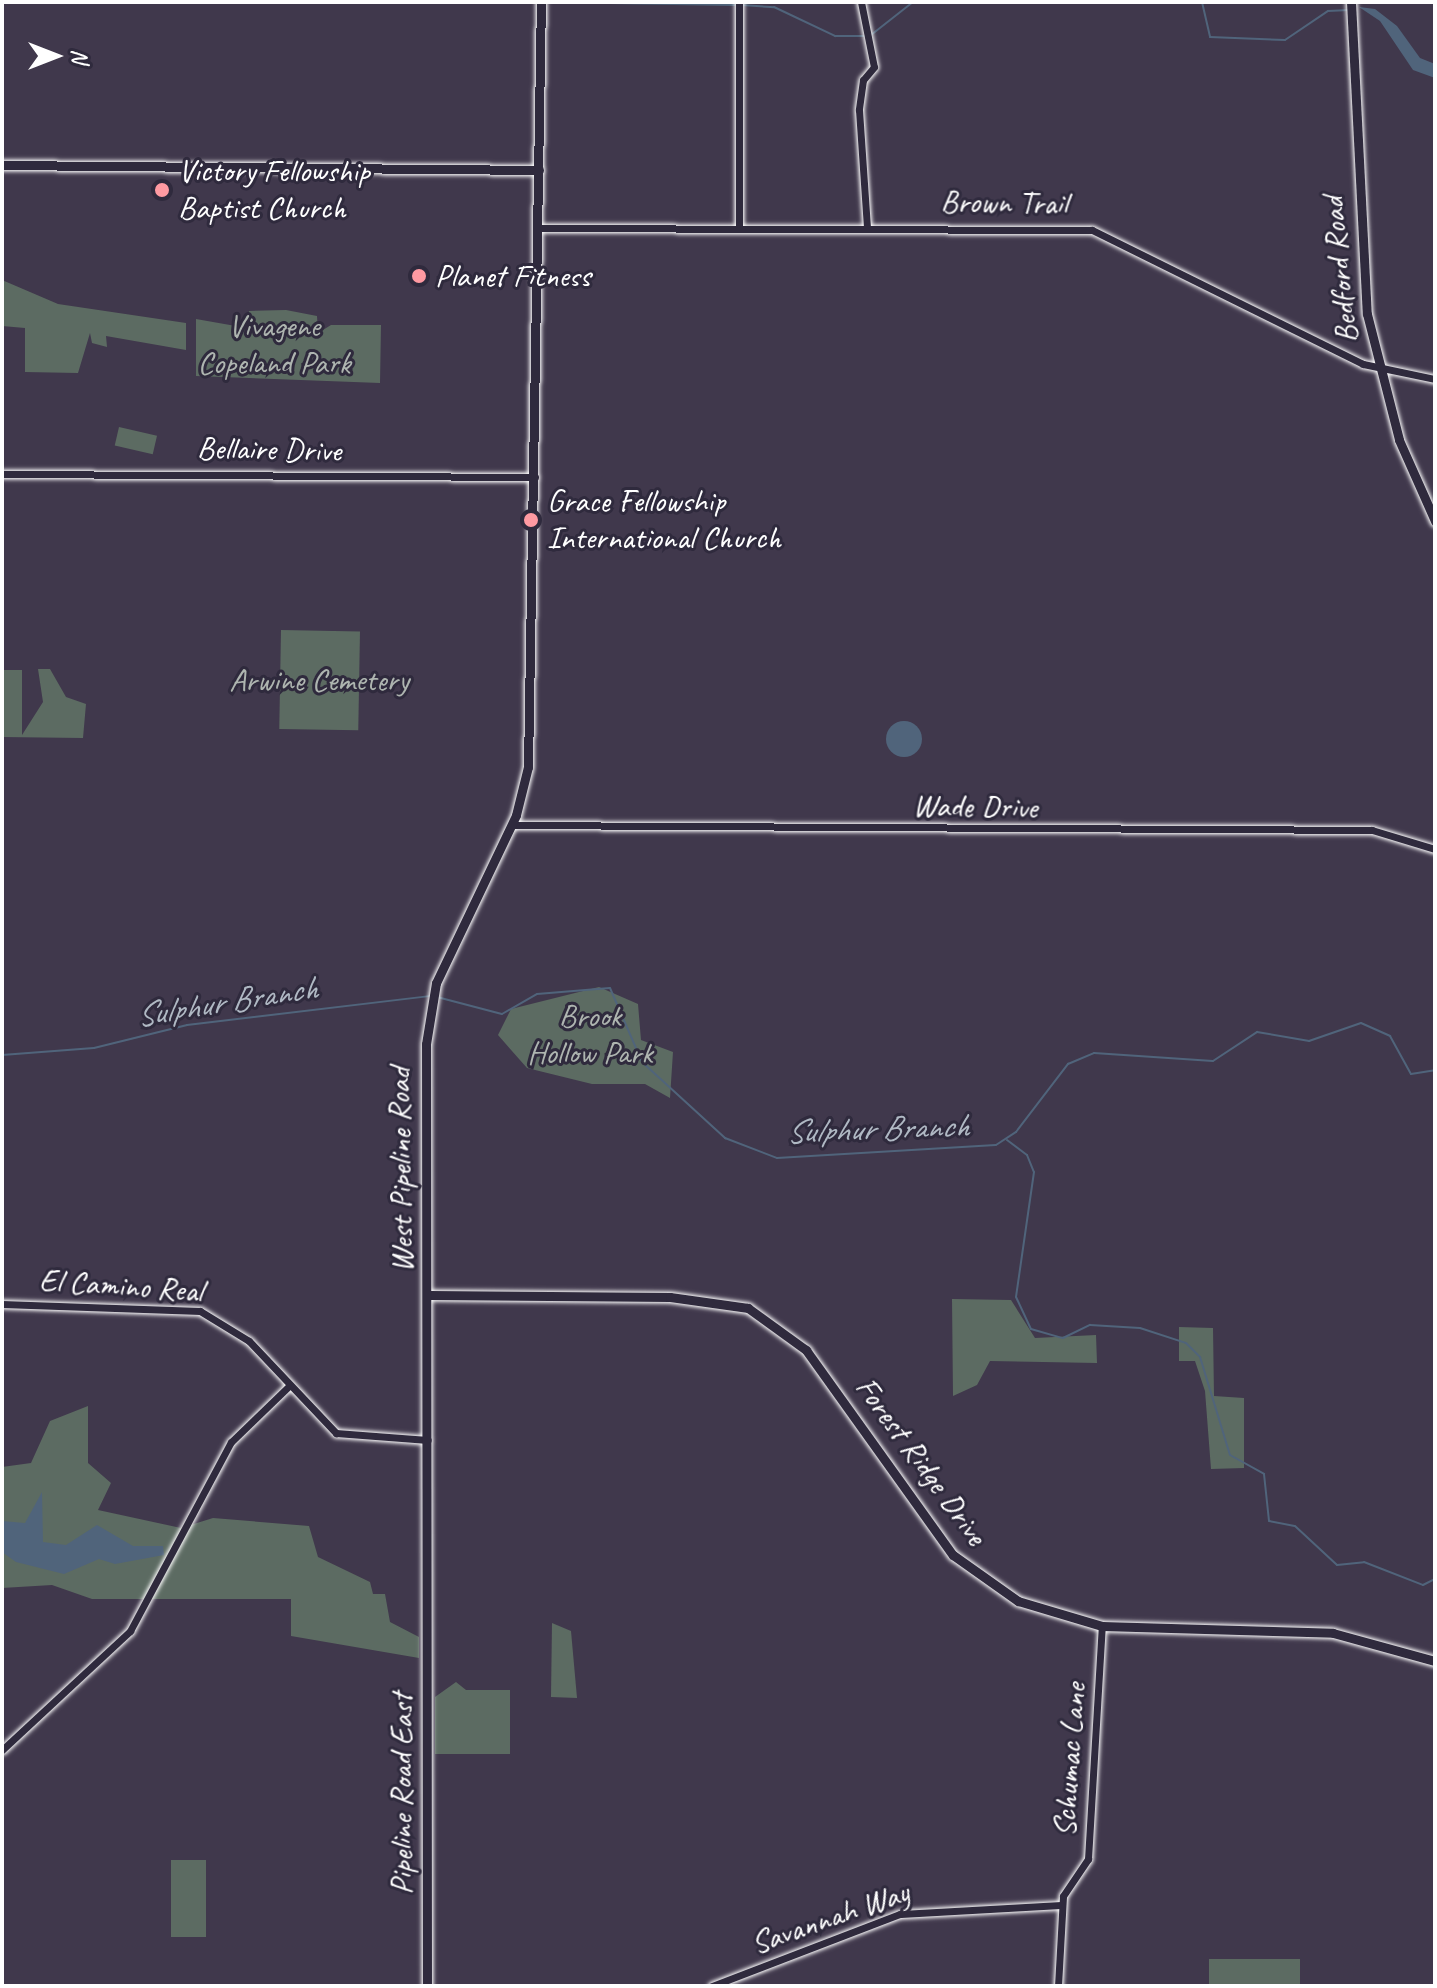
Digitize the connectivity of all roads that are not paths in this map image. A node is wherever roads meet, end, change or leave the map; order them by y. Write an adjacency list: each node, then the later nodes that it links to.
1 (861, 2): 9 (street)
2 (541, 4): 6 (main road, West Pipeline Road)
3 (739, 5): 8 (street)
4 (1351, 7): 10 (main road, Bedford Road)
5 (2, 165): 6 (main road)
6 (539, 170): 7 (main road, West Pipeline Road)
7 (538, 228): 8 (street, Brown Trail); 13 (main road, West Pipeline Road)
8 (739, 228): 9 (street, Brown Trail)
9 (867, 228): 10 (street, Brown Trail)
10 (1378, 368): 11 (street, Brown Trail); 14 (main road, Bedford Road)
11 (1435, 379)
12 (2, 474): 13 (street, Bellaire Drive)
13 (535, 477): 15 (main road, West Pipeline Road)
14 (1435, 521)
15 (512, 825): 16 (street, Wade Drive); 17 (main road, West Pipeline Road)
16 (1435, 849)
17 (429, 1295): 20 (main road, West Pipeline Road); 22 (main road, Forest Ridge Drive)
18 (2, 1304): 19 (street, El Camino Real)
19 (289, 1386): 20 (street, El Camino Real); 24 (street)
20 (428, 1440): 21 (main road, West Pipeline Road)
21 (428, 1603): 26 (main road, Pipeline Road East)
22 (1102, 1626): 23 (main road, Forest Ridge Drive); 25 (street, Schumac Lane)
23 (1435, 1661)
24 (2, 1750)
25 (1062, 1905): 27 (street, Savannah Way); 28 (street, Schumac Lane)
26 (427, 1986)
27 (712, 1986)
28 (1058, 1986)

